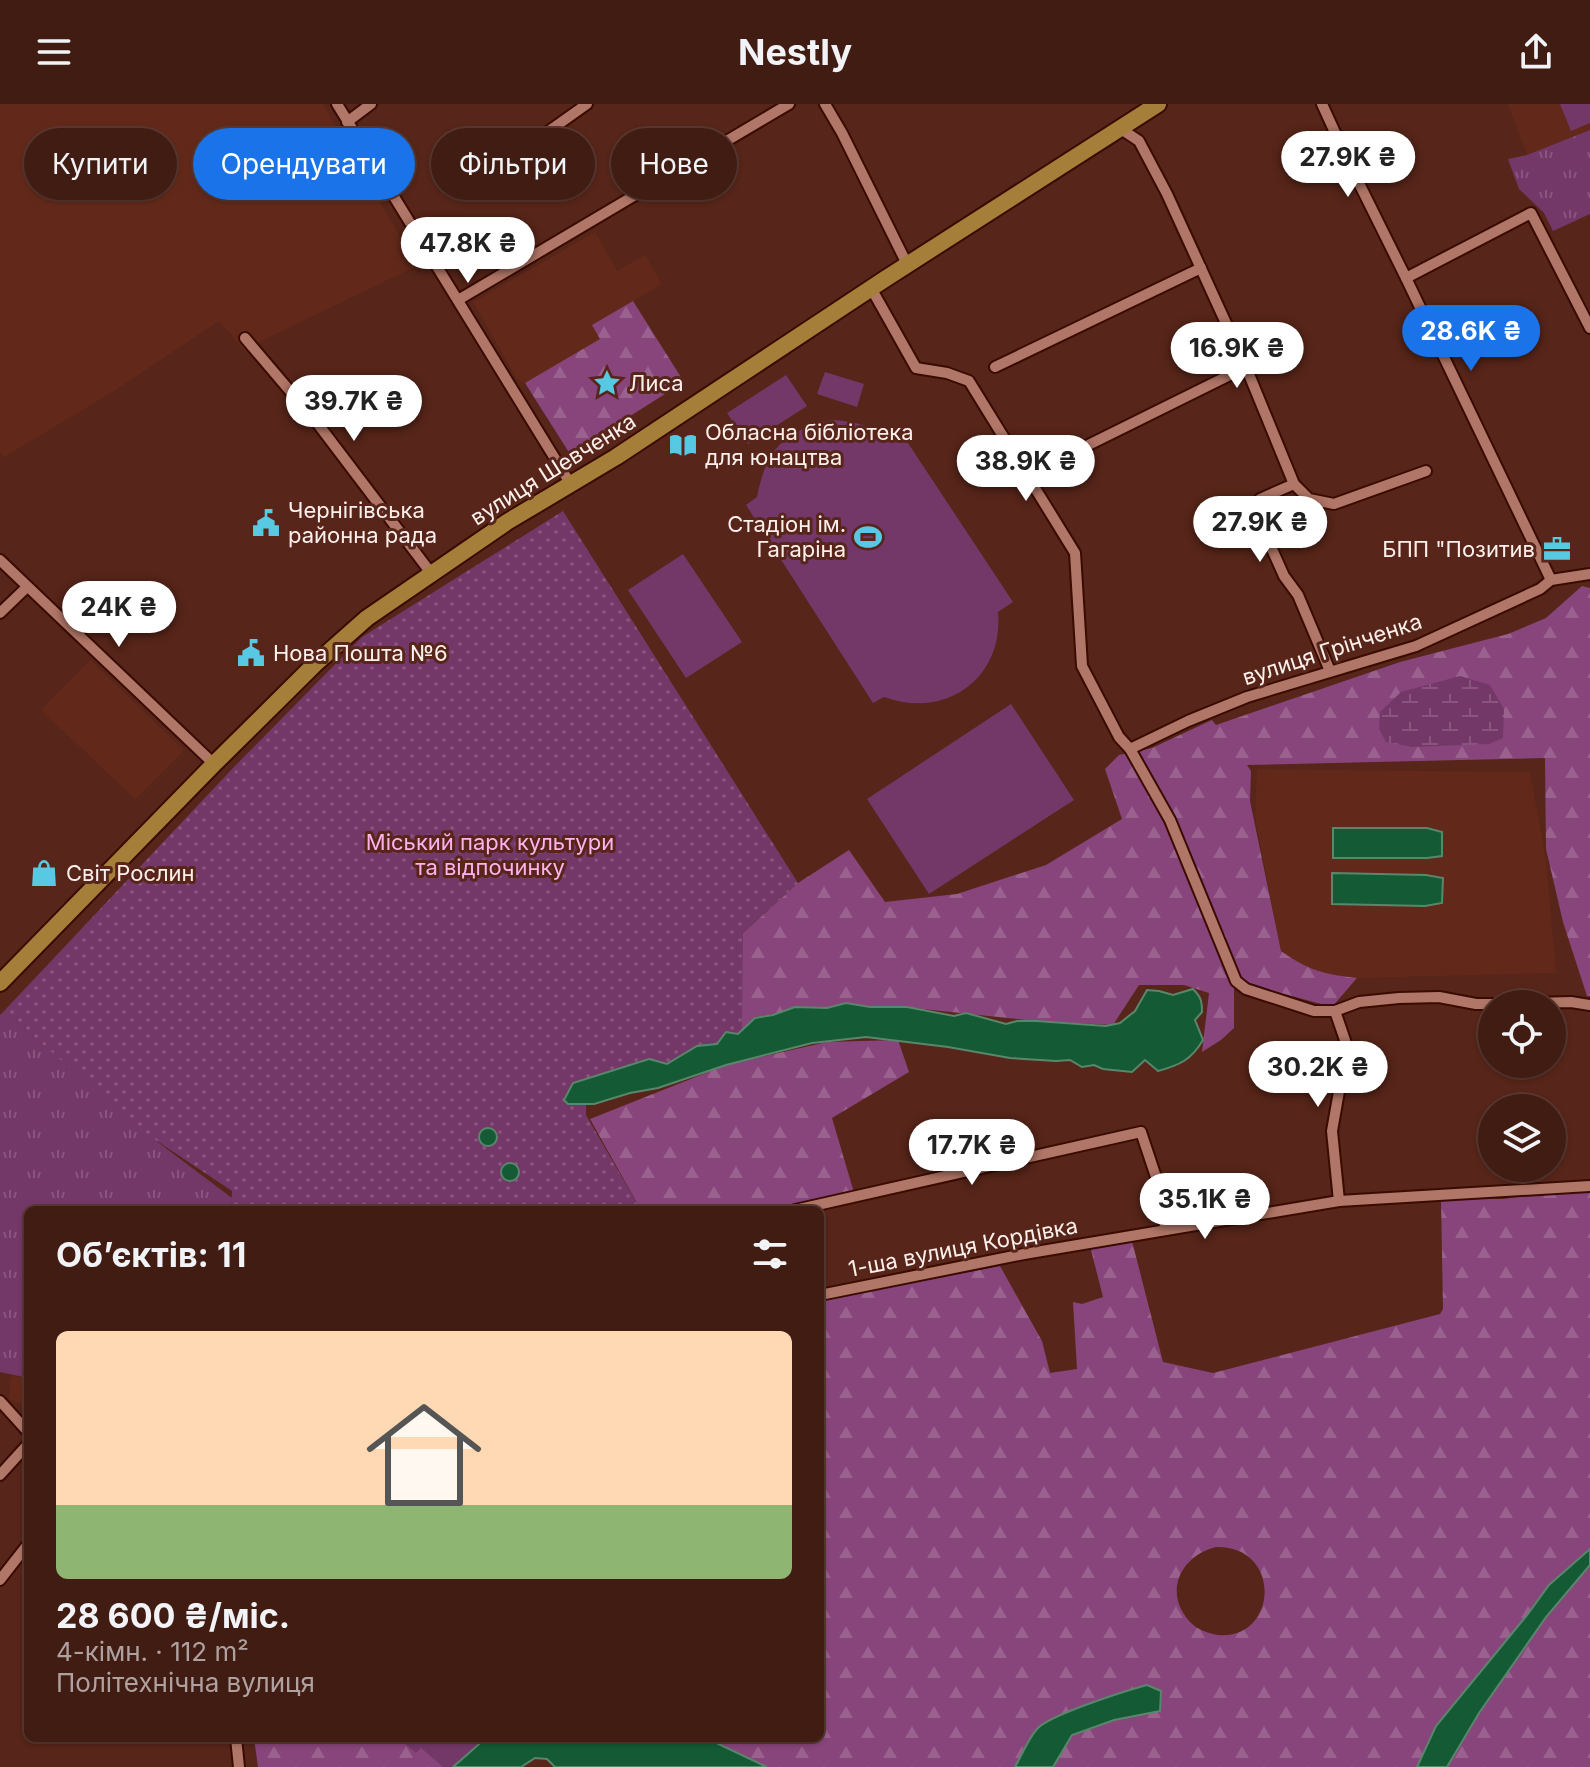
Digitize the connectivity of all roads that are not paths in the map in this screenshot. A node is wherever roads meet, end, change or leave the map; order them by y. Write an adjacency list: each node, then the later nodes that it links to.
1 (337, 104): 8 (street)
2 (371, 104): 8 (street)
3 (587, 104): 9 (street)
4 (789, 104): 15 (street)
5 (825, 104): 11 (street)
6 (1158, 104): 10 (main road, вулиця Шевченка)
7 (1322, 104): 13 (street)
8 (347, 122): 15 (street)
9 (553, 128)
10 (1121, 129): 11 (main road, вулиця Шевченка); 12 (street)
11 (907, 264): 14 (main road, вулиця Шевченка)
12 (1201, 268): 18 (street); 19 (street)
13 (1406, 278): 16 (street); 27 (street)
14 (871, 288): 22 (main road, вулиця Шевченка); 31 (street)
15 (458, 300): 22 (street)
16 (1590, 328)
17 (245, 338): 25 (street)
18 (995, 367)
19 (1246, 367): 20 (street); 23 (street)
20 (1052, 463)
21 (1426, 471): 23 (street)
22 (570, 483): 25 (main road, вулиця Шевченка)
23 (1294, 484): 30 (street)
24 (0, 560): 28 (street)
25 (431, 573): 32 (main road, вулиця Шевченка)
26 (1590, 574): 27 (street, вулиця Грінченка)
27 (1551, 580): 30 (street, вулиця Грінченка)
28 (27, 587): 29 (street); 32 (street)
29 (0, 613)
30 (1330, 671): 31 (street, вулиця Грінченка)
31 (1130, 749): 37 (street)
32 (214, 764): 33 (main road, вулиця Шевченка)
33 (0, 983)
34 (1566, 1002): 36 (street)
35 (1478, 1004): 37 (street)
36 (1590, 1005)
37 (1335, 1011): 39 (street)
38 (1590, 1186): 39 (street, 1-ша вулиця Кордівка)
39 (1339, 1201): 41 (street, 1-ша вулиця Кордівка)
40 (813, 1206): 41 (street)
41 (1165, 1230): 42 (street, 1-ша вулиця Кордівка)
42 (824, 1294)
43 (0, 1401): 44 (street)
44 (24, 1428)
45 (24, 1448): 46 (street)
46 (0, 1475)
47 (24, 1549): 48 (street)
48 (0, 1580)
49 (236, 1742): 50 (street)
50 (239, 1767)

